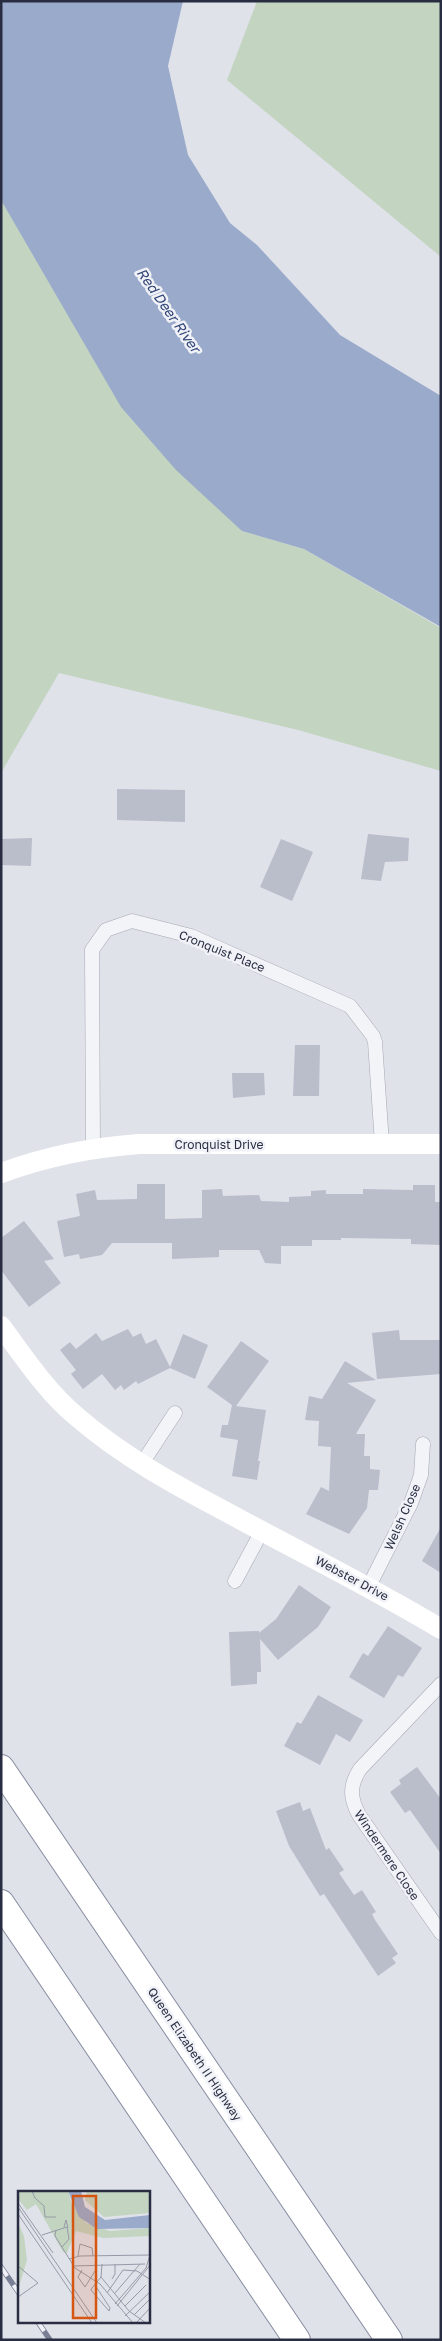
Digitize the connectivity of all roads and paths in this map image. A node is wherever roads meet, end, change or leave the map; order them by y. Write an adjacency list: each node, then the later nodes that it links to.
1 (382, 1144): 2 (street, Cronquist Drive); 3 (street, Cronquist Drive); 3 (street, Cronquist Place)
2 (441, 1144)
3 (93, 1148): 4 (street, Cronquist Drive)
4 (1, 1173)
5 (1, 1326): 8 (street, Webster Drive)
6 (175, 1413): 8 (street)
7 (423, 1444): 11 (street, Welsh Close)
8 (141, 1465): 9 (street, Webster Drive)
9 (262, 1531): 10 (street); 11 (street, Webster Drive)
10 (236, 1581)
11 (369, 1586): 12 (street, Webster Drive)
12 (441, 1629)
13 (441, 1684): 16 (street, Windermere Close)
14 (1, 1768): 18 (highway, Queen Elizabeth II Highway)
15 (1, 1903): 17 (highway)
16 (441, 1933)
17 (297, 2340)
18 (389, 2340)

